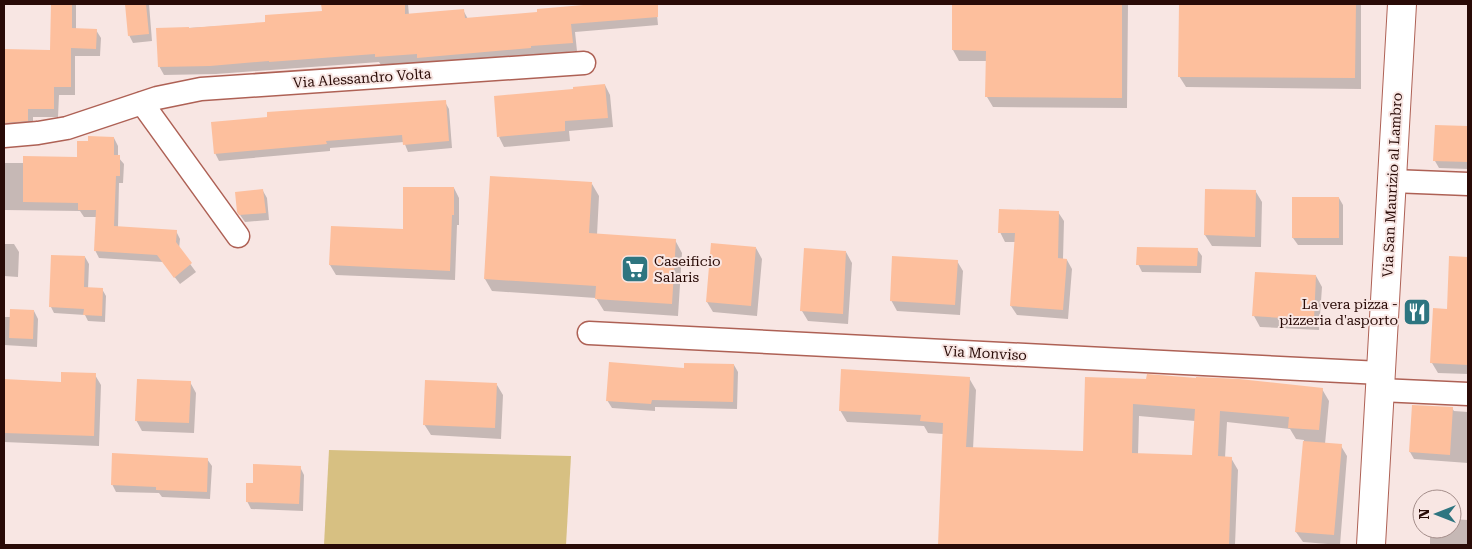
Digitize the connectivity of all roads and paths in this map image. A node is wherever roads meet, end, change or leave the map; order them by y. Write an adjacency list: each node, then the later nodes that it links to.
1 (1402, 4): 5 (main road, Via San Maurizio al Lambro)
2 (584, 63): 3 (street, Via Alessandro Volta)
3 (142, 102): 4 (street, Via Alessandro Volta); 7 (street)
4 (4, 136)
5 (1392, 181): 6 (street); 9 (main road, Via San Maurizio al Lambro)
6 (1468, 184)
7 (238, 236)
8 (589, 332): 9 (street, Via Monviso)
9 (1381, 381): 10 (street, Via Monviso); 11 (main road, Via San Maurizio al Lambro)
10 (1468, 394)
11 (1371, 545)

